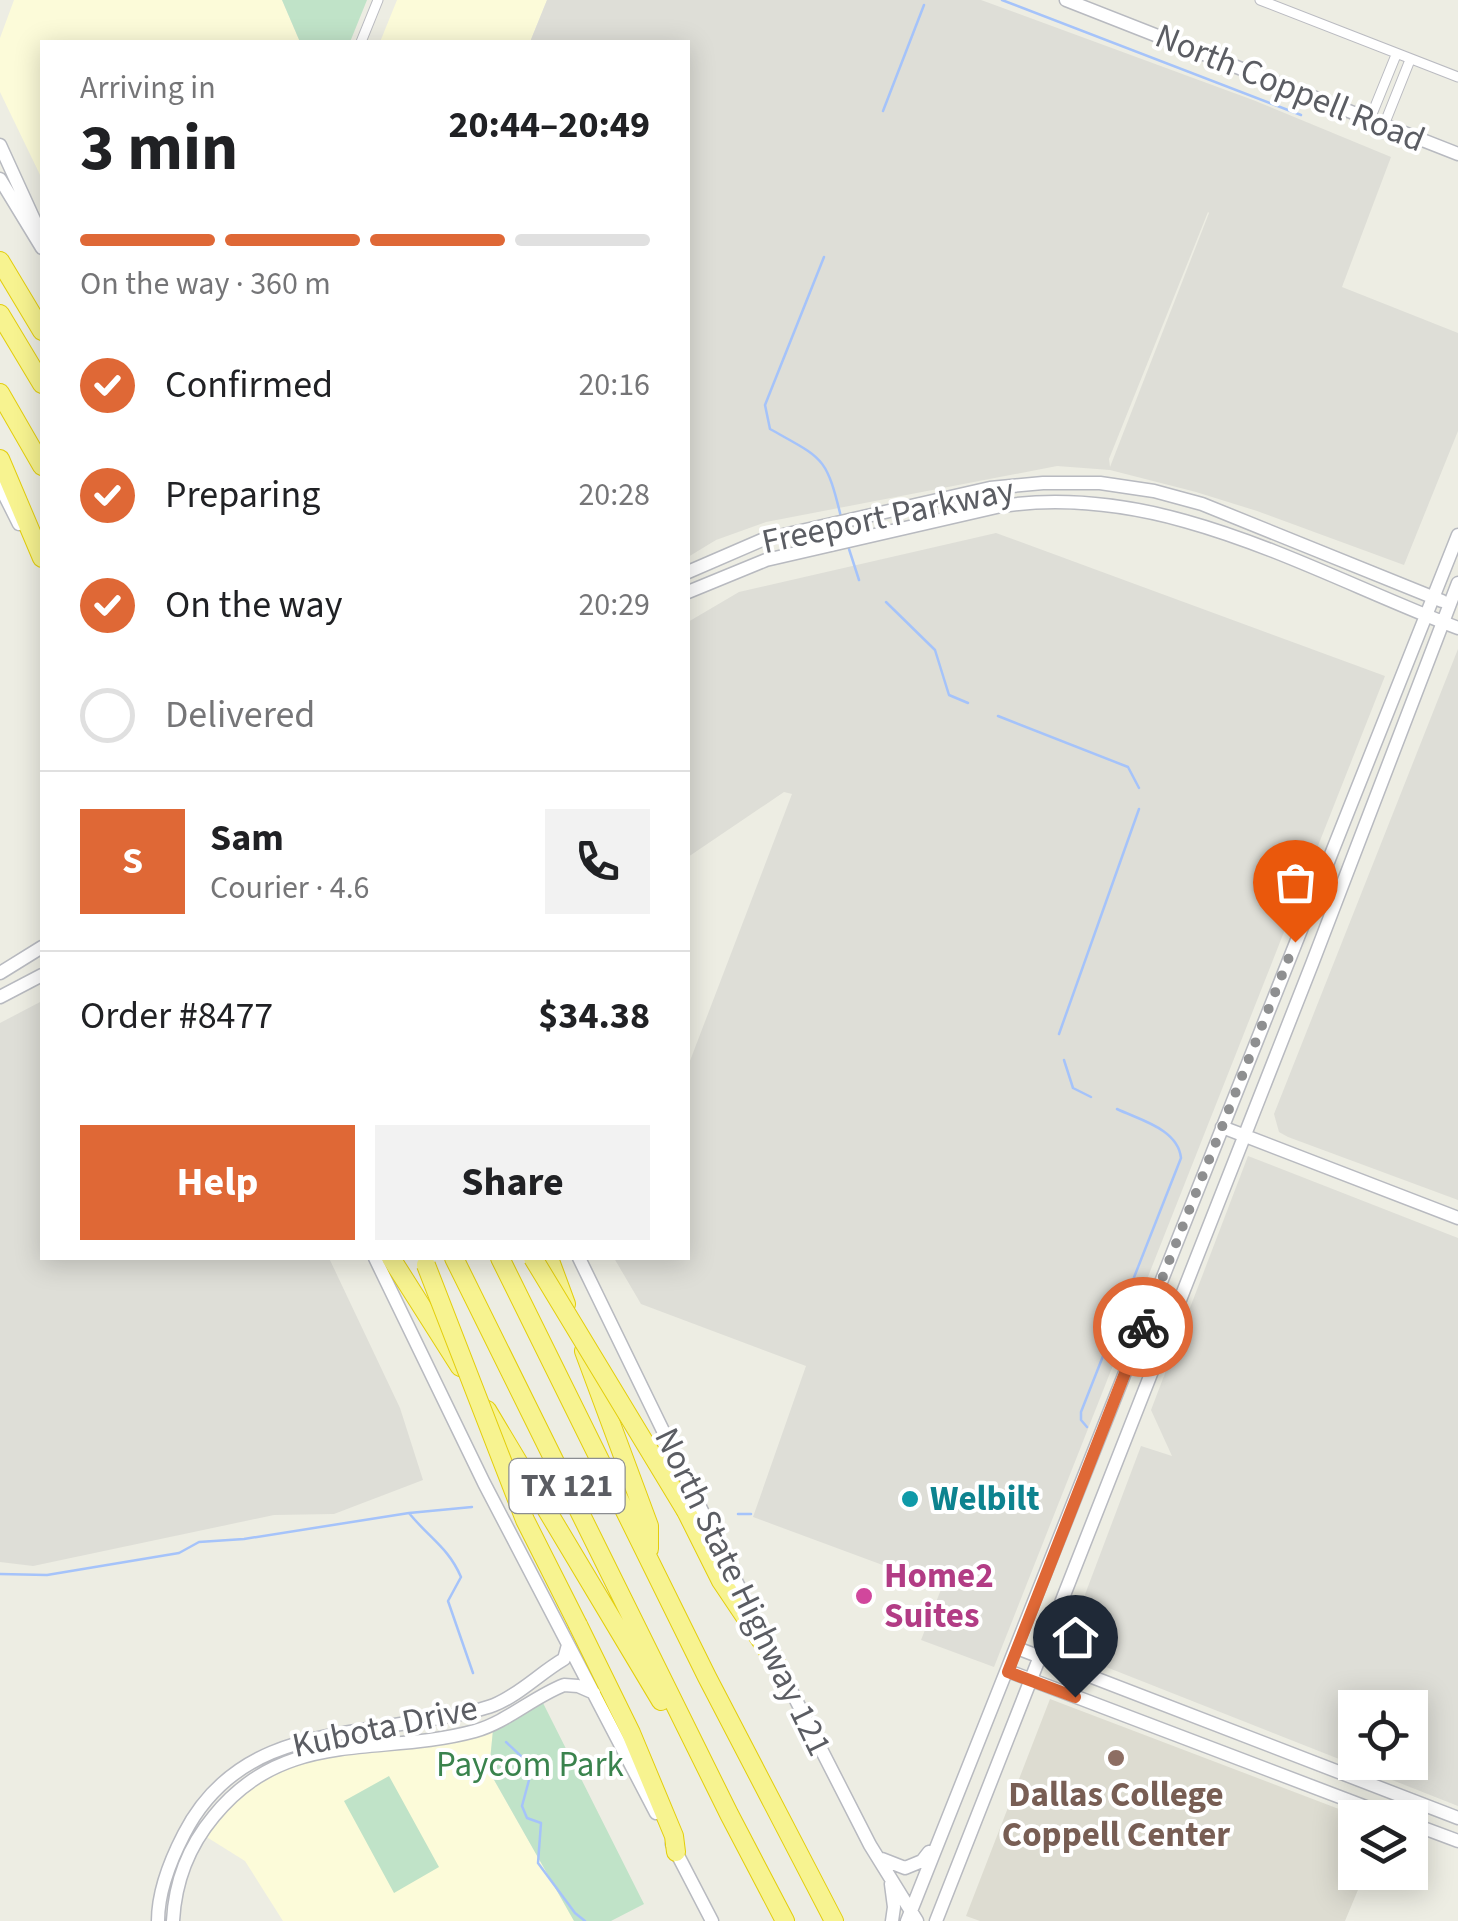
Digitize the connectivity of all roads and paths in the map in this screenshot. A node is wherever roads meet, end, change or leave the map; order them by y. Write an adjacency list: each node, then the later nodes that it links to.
1 (378, 0): 4 (street)
2 (1066, 0): 8 (main road, North Coppell Road)
3 (1260, 0): 5 (street)
4 (362, 40)
5 (1396, 55): 6 (street); 8 (street)
6 (1410, 60): 7 (street); 9 (street)
7 (1458, 78)
8 (1370, 119): 9 (main road, North Coppell Road)
9 (1384, 125): 11 (main road, North Coppell Road)
10 (0, 145): 13 (main road)
11 (1458, 154)
12 (0, 178): 14 (main road)
13 (40, 232)
14 (40, 245)
15 (0, 262): 17 (highway)
16 (0, 314): 18 (highway)
17 (40, 328)
18 (40, 381)
19 (0, 394): 21 (highway)
20 (0, 459): 26 (highway)
21 (40, 463)
22 (0, 486): 27 (main road)
23 (1265, 528): 25 (main road); 28 (main road, Freeport Parkway); 31 (main road, Freeport Parkway)
24 (1458, 535): 31 (main road)
25 (1258, 546): 30 (main road, Freeport Parkway); 33 (main road, Freeport Parkway)
26 (40, 553)
27 (40, 566)
28 (690, 571)
29 (1458, 583): 32 (main road)
30 (690, 591)
31 (1434, 598): 32 (main road, Freeport Parkway); 33 (main road)
32 (1454, 605): 34 (main road)
33 (1426, 616): 34 (main road, Freeport Parkway); 36 (main road)
34 (1443, 622): 35 (main road); 37 (main road)
35 (1458, 628)
36 (1339, 831): 37 (main road); 42 (main road)
37 (1362, 836): 43 (main road)
38 (40, 948): 39 (main road)
39 (0, 973)
40 (40, 976): 41 (main road)
41 (0, 997)
42 (1222, 1127): 43 (main road); 53 (main road)
43 (1245, 1136): 44 (main road); 54 (main road)
44 (1458, 1218)
45 (376, 1260): 56 (main road)
46 (391, 1260): 63 (highway)
47 (455, 1260): 63 (highway, TX 121)
48 (501, 1260): 55 (highway, TX 121)
49 (534, 1260): 59 (highway, bridge)
50 (550, 1260): 55 (highway)
51 (580, 1260): 59 (main road, North State Highway 121)
52 (424, 1261): 71 (highway, bridge)
53 (1094, 1452): 54 (main road); 57 (main road)
54 (1116, 1461): 58 (main road)
55 (649, 1554): 79 (highway, TX 121)
56 (568, 1644): 62 (main road); 75 (main road, Kubota Drive)
57 (1018, 1648): 58 (main road); 60 (main road)
58 (1040, 1657): 61 (main road); 64 (main road)
59 (776, 1663): 72 (main road, North State Highway 121)
60 (1008, 1672): 61 (main road); 69 (main road)
61 (1031, 1680): 66 (main road); 81 (main road)
62 (594, 1693): 71 (main road); 76 (main road, Kubota Drive)
63 (680, 1715): 78 (highway, TX 121)
64 (1338, 1771)
65 (1362, 1780): 67 (main road)
66 (1347, 1800)
67 (1458, 1818)
68 (1428, 1830): 70 (main road)
69 (940, 1838): 72 (main road); 74 (main road)
70 (1458, 1841)
71 (676, 1852): 77 (main road)
72 (878, 1857): 73 (main road, North State Highway 121)
73 (890, 1876): 74 (main road, North State Highway 121); 80 (main road)
74 (911, 1918)
75 (158, 1921)
76 (173, 1921)
77 (712, 1921)
78 (785, 1921)
79 (834, 1921)
80 (892, 1921)
81 (936, 1921)

